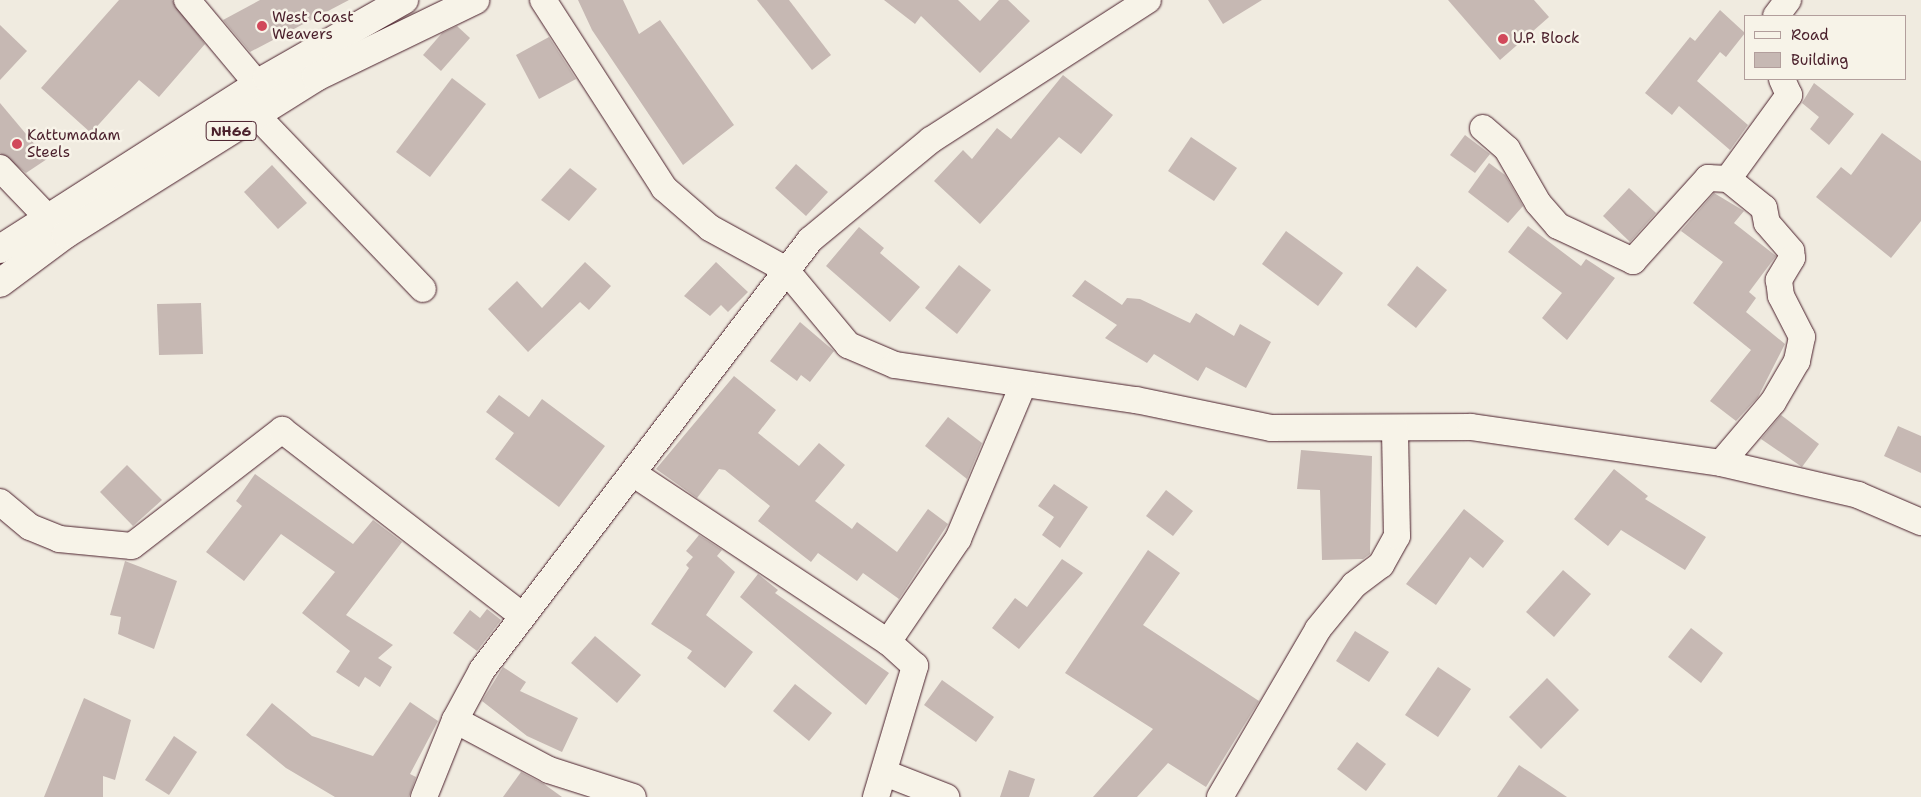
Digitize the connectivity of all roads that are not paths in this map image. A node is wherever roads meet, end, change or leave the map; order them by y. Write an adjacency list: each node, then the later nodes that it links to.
1 (187, 0): 9 (street)
2 (404, 0): 9 (highway, NH66)
3 (475, 0): 10 (highway, NH66)
4 (543, 0): 16 (street)
5 (1148, 0): 16 (street)
6 (1788, 0): 7 (street)
7 (1777, 15)
8 (1782, 80): 13 (street)
9 (258, 85): 14 (highway, NH66)
10 (256, 115): 17 (highway, NH66); 18 (street)
11 (1483, 128): 13 (street)
12 (0, 168): 14 (street)
13 (1728, 179): 21 (street)
14 (47, 217): 15 (highway, NH66)
15 (0, 250)
16 (785, 269): 19 (street); 22 (street)
17 (0, 283)
18 (423, 290)
19 (1023, 385): 20 (street); 26 (street)
20 (1395, 429): 21 (street); 33 (street)
21 (1721, 463): 24 (street)
22 (634, 474): 25 (street); 26 (street)
23 (0, 502): 25 (street)
24 (1921, 522)
25 (521, 615): 27 (street)
26 (888, 642): 28 (street)
27 (455, 720): 29 (street); 30 (street)
28 (885, 773): 31 (street); 32 (street)
29 (424, 797)
30 (633, 797)
31 (876, 797)
32 (946, 797)
33 (1220, 797)

